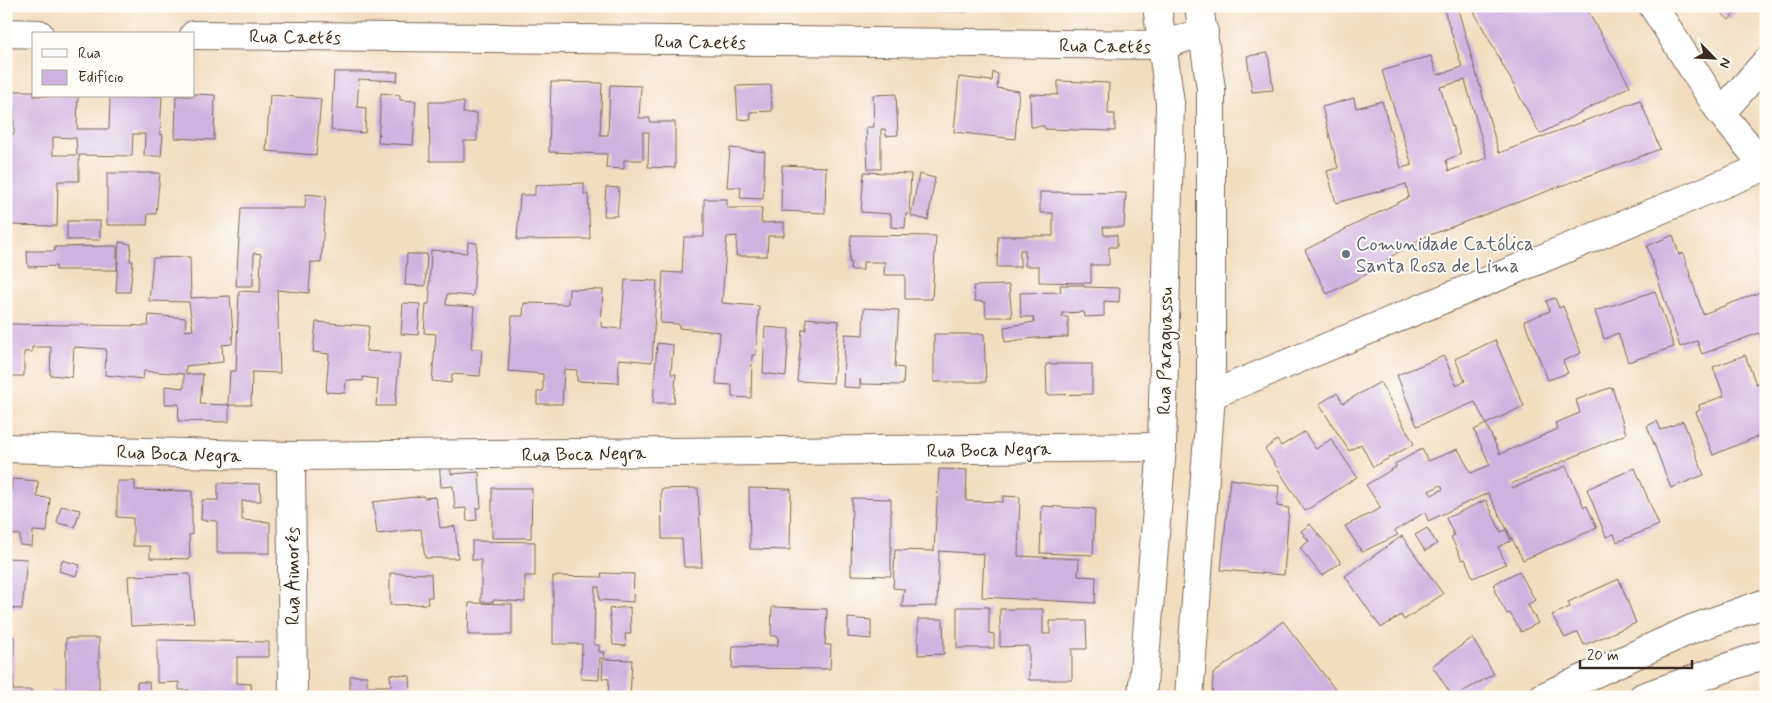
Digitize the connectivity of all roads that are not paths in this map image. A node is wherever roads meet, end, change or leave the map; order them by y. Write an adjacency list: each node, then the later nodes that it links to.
1 (1157, 6): 7 (street, Rua Paraguassu)
2 (1653, 6): 9 (street)
3 (1201, 19): 7 (street, Rua Caetés); 11 (street)
4 (6, 33): 5 (street)
5 (32, 34)
6 (195, 35): 7 (street, Rua Caetés)
7 (1163, 45): 12 (street, Rua Paraguassu)
8 (1766, 62): 9 (street)
9 (1721, 113): 10 (street)
10 (1765, 168): 11 (street)
11 (1210, 395): 20 (street)
12 (1162, 447): 14 (street, Rua Boca Negra); 19 (street, Rua Paraguassu)
13 (6, 448): 14 (street, Rua Boca Negra)
14 (291, 456): 18 (street, Rua Aimorés)
15 (1766, 604): 21 (street)
16 (1766, 654): 17 (street)
17 (1686, 689): 22 (street)
18 (293, 697)
19 (1142, 697)
20 (1189, 697)
21 (1543, 697)
22 (1643, 697)

